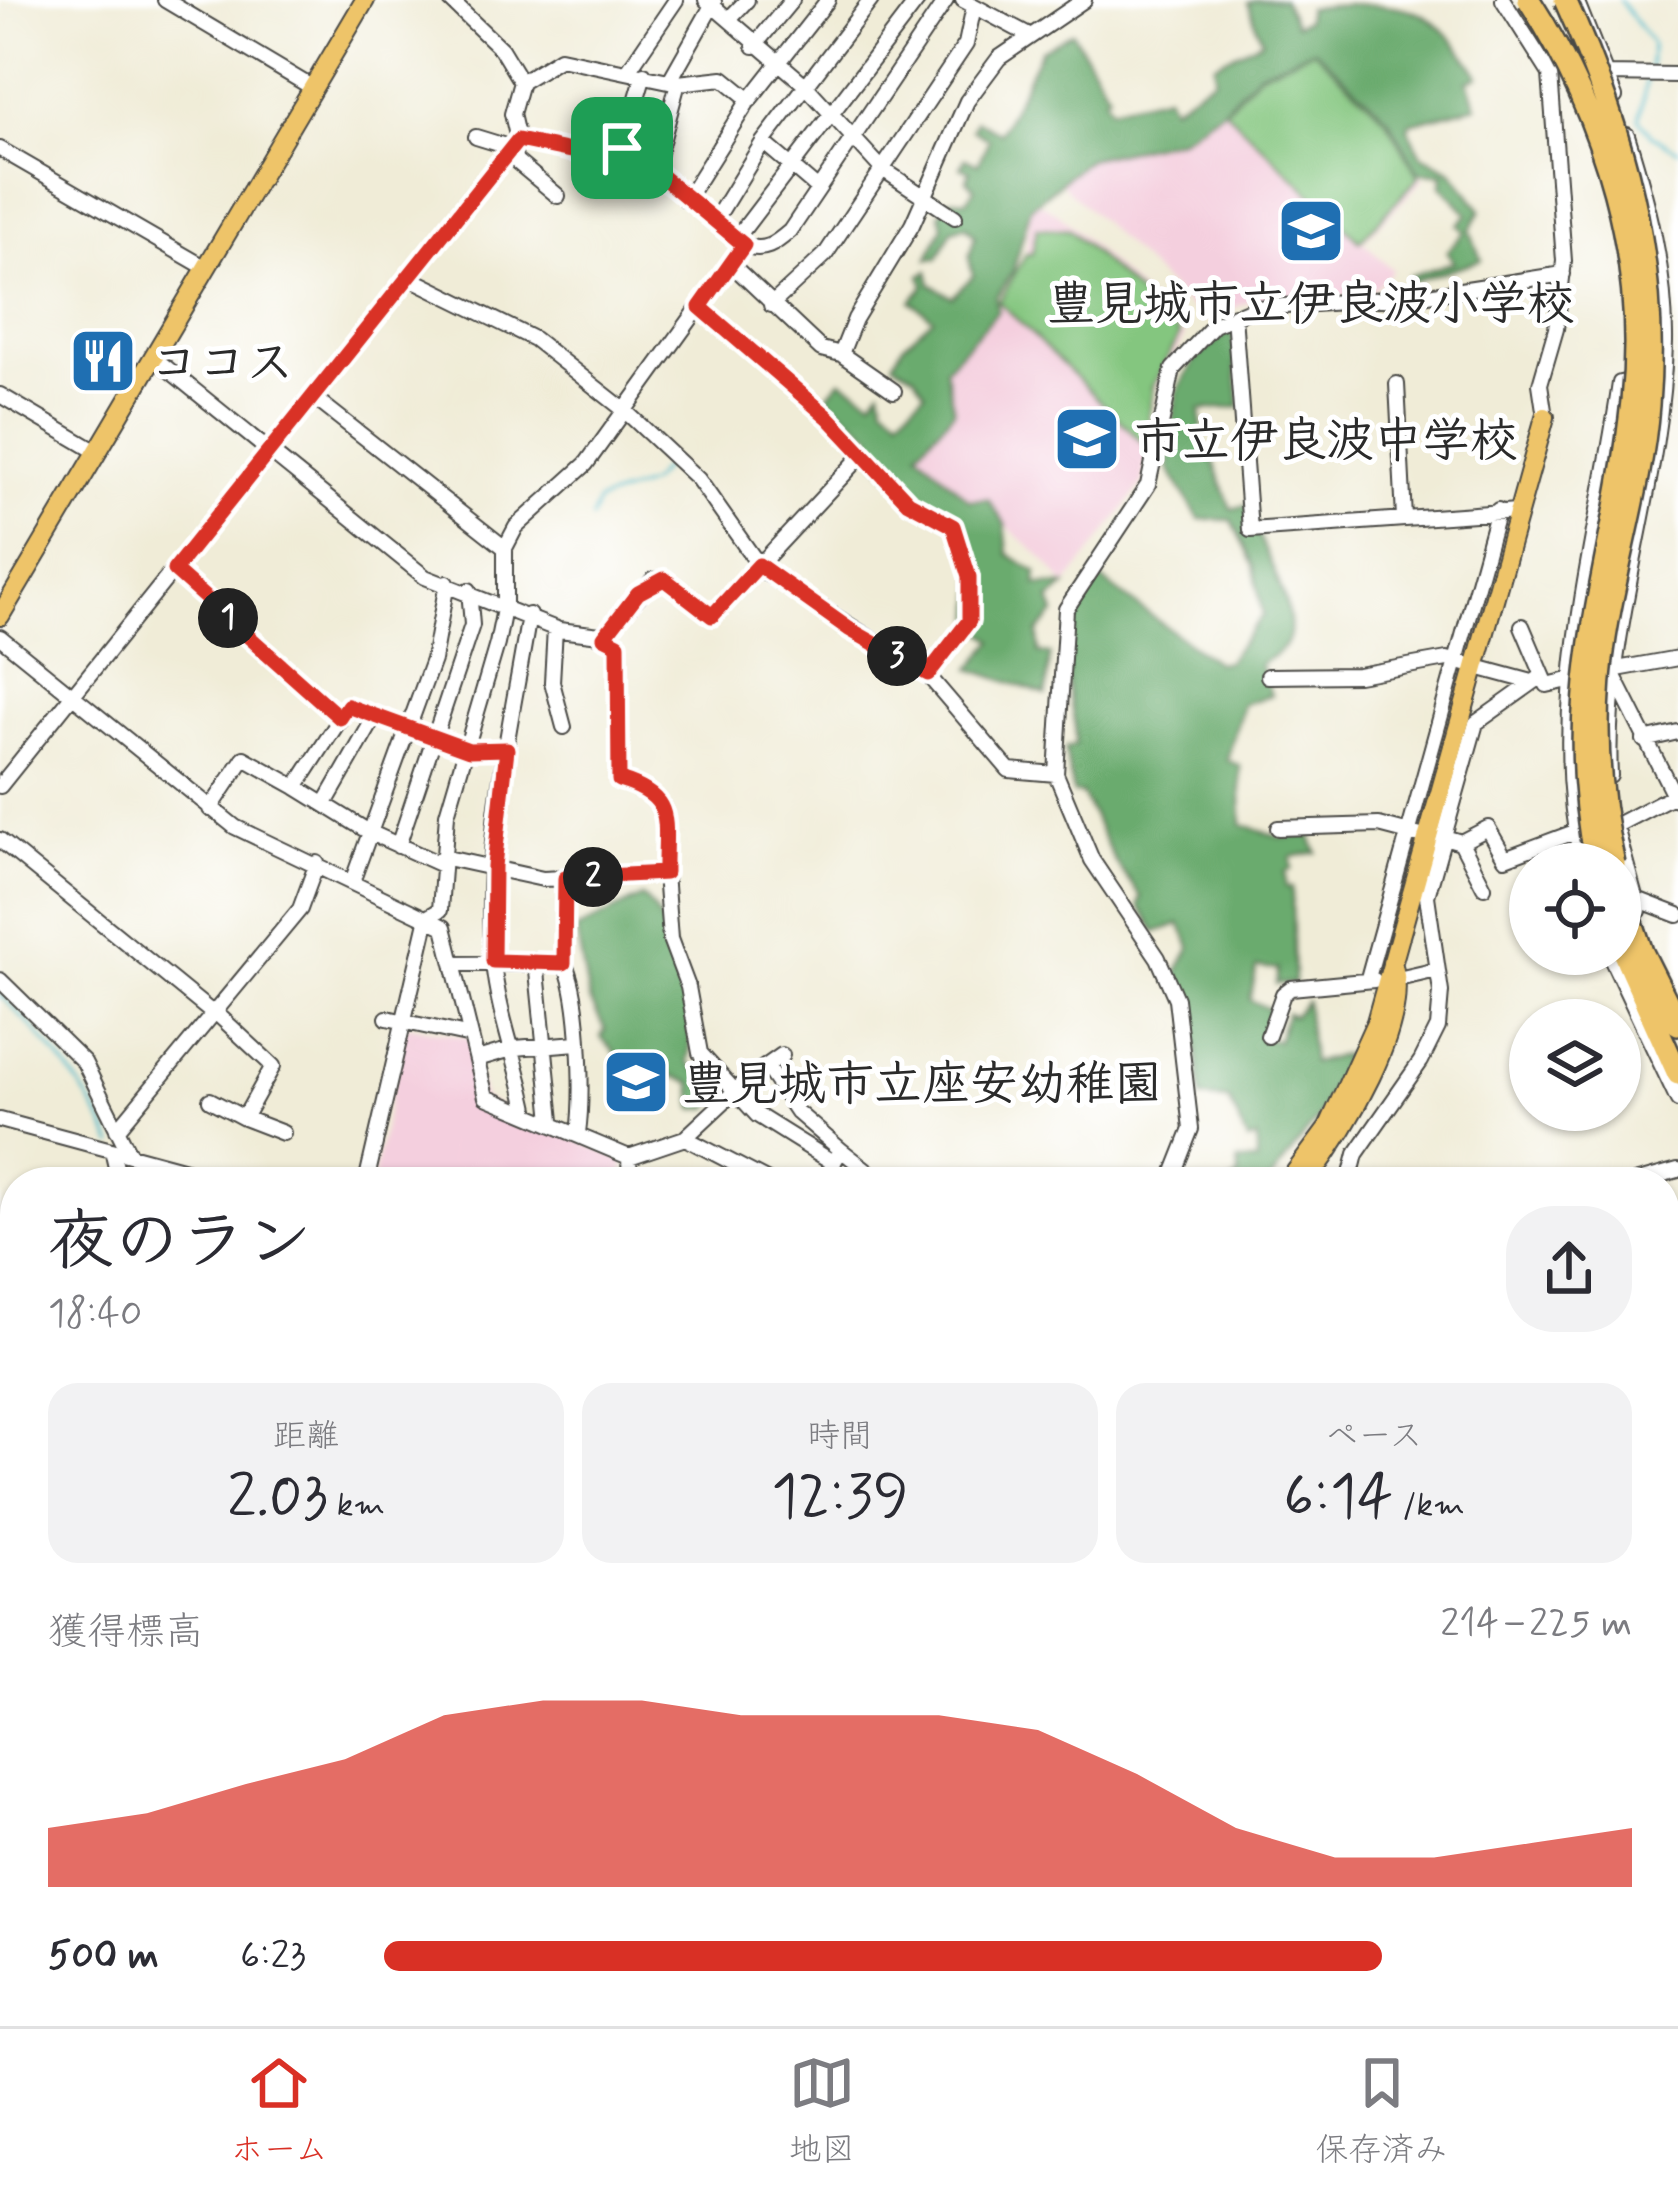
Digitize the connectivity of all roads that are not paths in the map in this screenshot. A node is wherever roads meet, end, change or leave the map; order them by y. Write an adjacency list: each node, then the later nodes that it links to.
1 (165, 0): 29 (street)
2 (365, 0): 29 (main road)
3 (450, 0): 27 (street)
4 (676, 0): 22 (street)
5 (747, 0): 18 (street)
6 (792, 0): 20 (street)
7 (828, 0): 21 (street)
8 (871, 0): 28 (street)
9 (918, 0): 32 (street)
10 (946, 0): 34 (street)
11 (1084, 0): 19 (street)
12 (1503, 0): 23 (street)
13 (1529, 0): 31 (highway, bridge)
14 (1565, 0): 31 (highway, bridge)
15 (1576, 0): 24 (street)
16 (712, 2): 18 (street); 26 (street)
17 (968, 3): 19 (street); 40 (street)
18 (728, 19): 20 (street)
19 (1027, 34): 44 (street)
20 (754, 46): 21 (street)
21 (778, 64): 28 (street); 30 (street)
22 (637, 72): 26 (street); 27 (street); 37 (street)
23 (1550, 74): 24 (street); 51 (street)
24 (1607, 74): 25 (street); 58 (street)
25 (1678, 75)
26 (674, 81): 30 (street); 41 (street)
27 (521, 82): 36 (street)
28 (804, 84): 32 (street); 35 (street)
29 (313, 88): 50 (main road)
30 (750, 100): 45 (street)
31 (1598, 108): 113 (highway, bridge); 114 (highway, bridge)
32 (829, 111): 34 (street); 39 (street)
33 (476, 136): 36 (street)
34 (851, 141): 40 (street); 42 (street)
35 (763, 142): 39 (street); 47 (street)
36 (515, 144): 37 (street); 43 (street); 52 (street)
37 (622, 148): 41 (street)
38 (0, 149): 50 (street)
39 (790, 164): 42 (street); 48 (street)
40 (881, 168): 44 (street); 53 (street)
41 (654, 171): 45 (street)
42 (817, 188): 48 (street)
43 (558, 196)
44 (921, 199): 46 (street); 56 (street)
45 (686, 200): 47 (street)
46 (955, 217)
47 (714, 222): 48 (street)
48 (740, 242): 49 (street)
49 (733, 266): 53 (street); 54 (street)
50 (206, 268): 57 (main road)
51 (1563, 274): 55 (street); 64 (street)
52 (408, 277): 62 (street); 63 (street)
53 (770, 305): 56 (street)
54 (700, 307): 63 (street); 67 (street)
55 (1234, 315): 69 (street); 99 (street)
56 (841, 354): 60 (street)
57 (153, 357): 65 (main road); 66 (street)
58 (1662, 380): 84 (street); 88 (street)
59 (1396, 385): 69 (street)
60 (895, 391)
61 (0, 394): 65 (street)
62 (312, 396): 66 (street); 70 (street)
63 (623, 410): 70 (street); 71 (street)
64 (1545, 417): 68 (main road)
65 (97, 452): 77 (main road)
66 (268, 452): 72 (street); 73 (street)
67 (864, 453): 71 (street); 85 (street)
68 (1507, 511): 69 (street); 83 (main road)
69 (1404, 518)
70 (505, 548): 75 (street)
71 (759, 565): 81 (street); 85 (street)
72 (174, 570): 89 (street); 91 (street)
73 (447, 584): 74 (street); 92 (street)
74 (469, 590): 75 (street); 95 (street)
75 (505, 604): 76 (street); 98 (street)
76 (529, 615): 79 (street); 97 (street)
77 (0, 616)
78 (1522, 626): 87 (street)
79 (555, 628): 81 (street); 93 (street)
80 (0, 637): 89 (street)
81 (604, 637): 120 (street)
82 (1678, 658): 84 (street)
83 (1466, 662): 86 (street); 87 (street); 109 (main road)
84 (1611, 669): 88 (street); 96 (street); 106 (street)
85 (928, 674): 99 (street)
86 (1268, 676)
87 (1537, 679): 88 (street); 109 (street)
88 (1569, 680): 107 (street)
89 (71, 696): 100 (street); 104 (street)
90 (376, 716): 91 (street); 92 (street); 103 (street)
91 (340, 718): 101 (street)
92 (406, 725): 95 (street); 108 (street)
93 (564, 727)
94 (1678, 732): 96 (street)
95 (436, 735): 98 (street); 116 (street)
96 (1645, 740): 102 (street)
97 (507, 749): 98 (street); 119 (street)
98 (469, 750): 117 (street)
99 (1056, 774): 171 (street)
100 (0, 786)
101 (296, 787): 103 (street); 104 (street)
102 (1676, 796): 106 (street)
103 (326, 802): 108 (street)
104 (210, 809): 118 (street)
105 (1278, 829): 109 (street)
106 (1616, 829): 107 (street); 115 (street)
107 (1574, 830): 111 (street); 112 (street)
108 (369, 832): 116 (street); 122 (street)
109 (1428, 836): 111 (street); 132 (street); 135 (main road); 135 (street)
110 (0, 840): 137 (street)
111 (1461, 842): 123 (street)
112 (1577, 843)
113 (1593, 843)
114 (1611, 843)
115 (1618, 843)
116 (398, 846): 117 (street)
117 (442, 861): 119 (street); 126 (street)
118 (317, 863): 122 (street); 137 (street)
119 (494, 866): 121 (street); 128 (street)
120 (665, 873): 121 (street); 150 (street)
121 (565, 878): 130 (street)
122 (352, 882): 126 (street)
123 (1484, 887)
124 (1641, 898): 125 (street)
125 (1678, 915)
126 (428, 917): 131 (street); 140 (street)
127 (1641, 948): 139 (highway)
128 (493, 961): 129 (street); 131 (street); 145 (street)
129 (536, 961): 130 (street); 144 (street)
130 (564, 963): 143 (street)
131 (453, 964): 141 (street)
132 (1437, 970): 135 (street); 174 (street)
133 (1619, 975): 152 (street)
134 (1633, 975): 149 (highway)
135 (1386, 976): 142 (street); 172 (main road); 173 (main road)
136 (0, 980): 157 (street)
137 (212, 1011): 154 (street); 157 (street)
138 (388, 1018): 140 (street)
139 (1678, 1020)
140 (404, 1023): 141 (street); 166 (street)
141 (471, 1036): 147 (street)
142 (1268, 1036)
143 (577, 1043): 144 (street); 159 (street)
144 (548, 1046): 145 (street); 156 (street)
145 (515, 1048): 147 (street); 153 (street)
146 (782, 1055): 148 (street)
147 (477, 1059): 153 (street)
148 (766, 1066): 150 (street); 162 (street)
149 (1678, 1074)
150 (735, 1091): 160 (street); 162 (street)
151 (209, 1100): 154 (street)
152 (1678, 1100)
153 (528, 1114): 156 (street)
154 (244, 1118): 158 (street)
155 (0, 1120): 161 (street)
156 (552, 1120): 159 (street)
157 (117, 1130): 161 (street)
158 (283, 1133)
159 (578, 1133): 163 (street)
160 (685, 1138): 163 (street); 168 (street)
161 (120, 1152): 164 (street); 165 (street)
162 (837, 1156): 169 (street); 170 (street)
163 (629, 1157): 167 (street)
164 (118, 1167)
165 (175, 1167)
166 (370, 1167)
167 (629, 1167)
168 (741, 1167)
169 (831, 1167)
170 (856, 1167)
171 (1176, 1167)
172 (1298, 1167)
173 (1315, 1167)
174 (1353, 1167)

